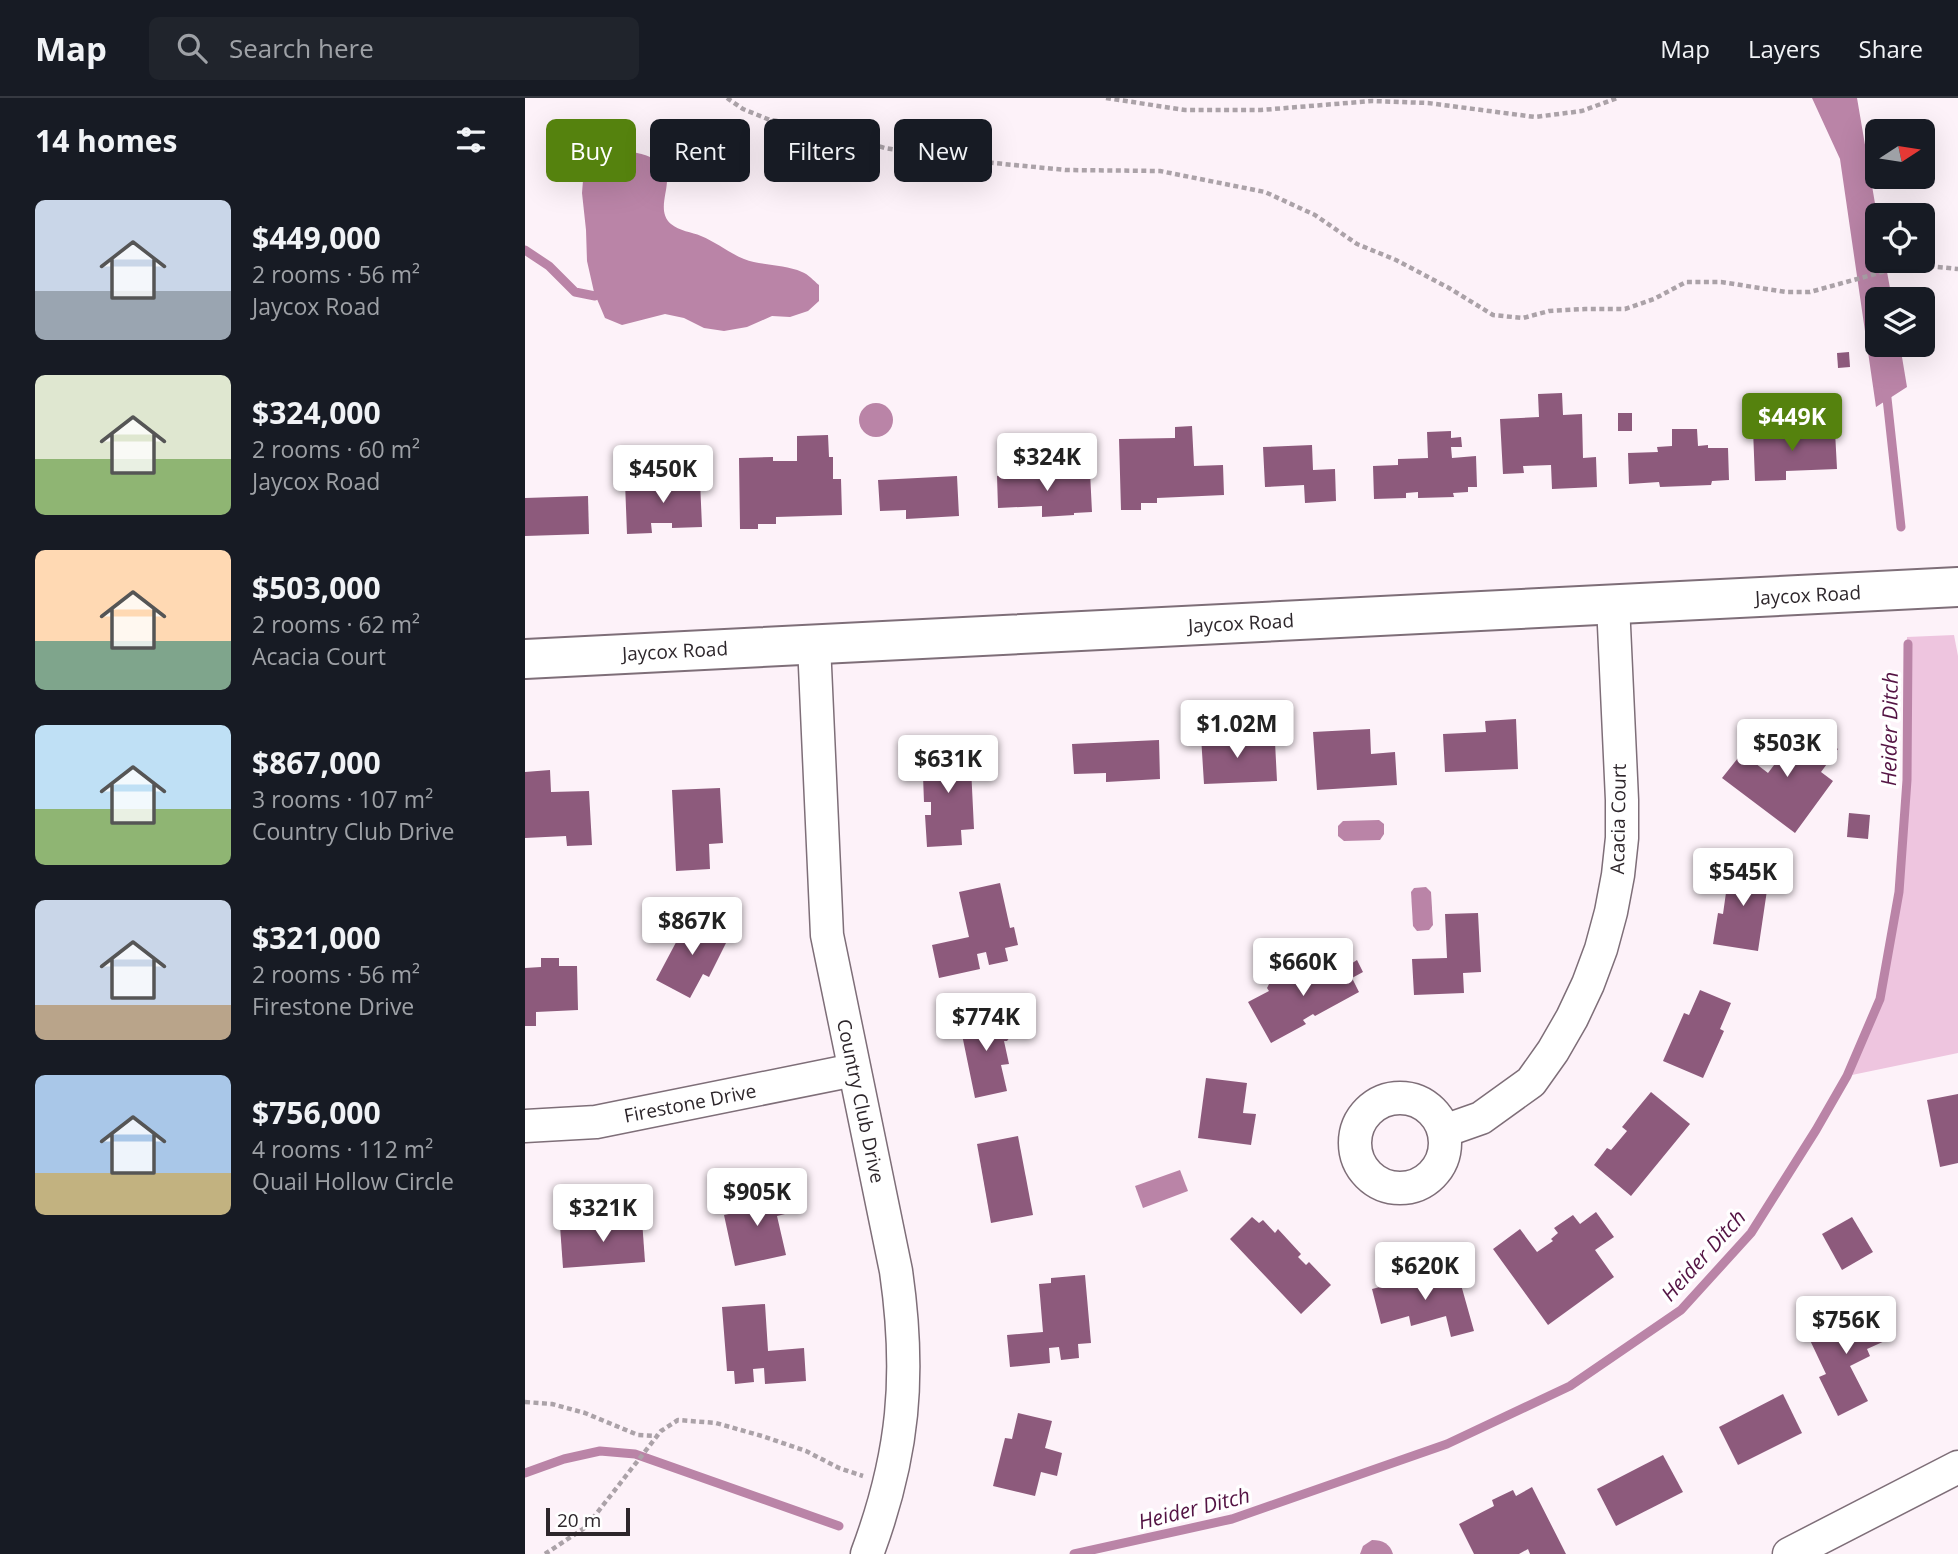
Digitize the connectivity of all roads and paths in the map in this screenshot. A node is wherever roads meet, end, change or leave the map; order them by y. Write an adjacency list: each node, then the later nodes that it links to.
1 (727, 98): 4 (path)
2 (1106, 98): 3 (path)
3 (1617, 98)
4 (1958, 269)
5 (1958, 587): 6 (street, Jaycox Road)
6 (1613, 604): 7 (street, Jaycox Road); 11 (street, Acacia Court)
7 (814, 644): 8 (street, Jaycox Road); 9 (street, Country Club Drive)
8 (525, 659)
9 (854, 1069): 10 (street, Firestone Drive); 15 (street, Country Club Drive)
10 (525, 1126)
11 (1444, 1131)
12 (525, 1402): 13 (path)
13 (657, 1436): 15 (path); 16 (path)
14 (1958, 1467): 18 (street)
15 (891, 1483): 17 (street, Country Club Drive)
16 (545, 1554)
17 (867, 1554)
18 (1789, 1554)

